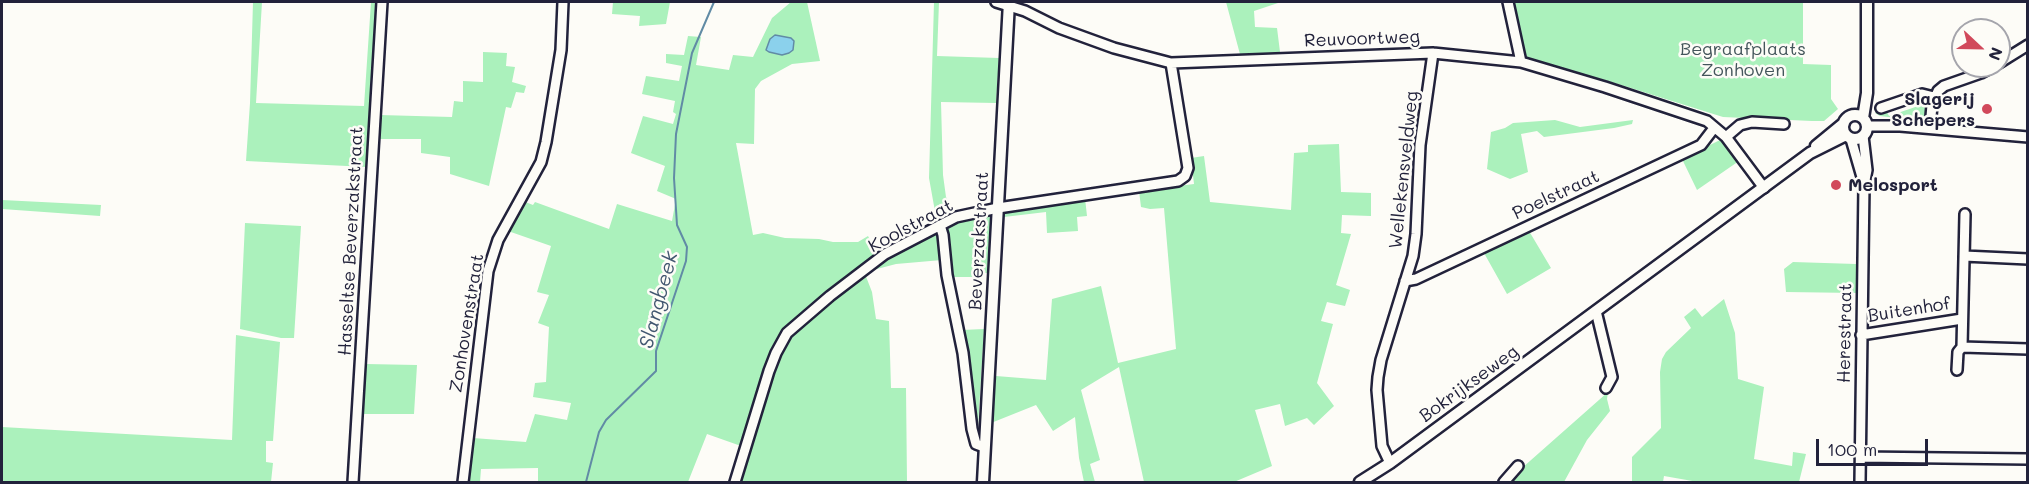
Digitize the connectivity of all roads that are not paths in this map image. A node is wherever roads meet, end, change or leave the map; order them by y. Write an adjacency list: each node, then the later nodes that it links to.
1 (382, 2): 45 (street, Hasseltse Beverzakstraat)
2 (563, 2): 46 (street, Zonhovenstraat)
3 (996, 2): 6 (street, Reuvoortweg)
4 (1508, 2): 11 (street)
5 (1867, 2): 18 (street, Herestraat)
6 (1009, 4): 7 (street, Reuvoortweg); 27 (street, Beverzakstraat)
7 (1026, 6): 12 (street, Reuvoortweg)
8 (2028, 45): 10 (street)
9 (1433, 53): 11 (street, Reuvoortweg); 12 (street, Reuvoortweg); 32 (street, Wellekensveldweg)
10 (2011, 56)
11 (1521, 62): 19 (street, Reuvoortweg)
12 (1171, 63): 27 (street, Koolstraat)
13 (1967, 78): 14 (street)
14 (1934, 97): 15 (street); 20 (street)
15 (1881, 108)
16 (1844, 123): 18 (street, Bokrijkseweg); 22 (street); 24 (street, Bokrijkseweg)
17 (1784, 124): 21 (street)
18 (1862, 124): 20 (street); 22 (street, Bokrijkseweg); 25 (street, Herestraat)
19 (1714, 128): 21 (street, Reuvoortweg); 32 (street, Poelstraat)
20 (1930, 128): 23 (street)
21 (1726, 137): 26 (street, Reuvoortweg)
22 (1848, 137): 24 (street, Bokrijkseweg); 25 (street, Herestraat)
23 (2028, 137)
24 (1810, 153): 26 (street, Bokrijkseweg)
25 (1864, 185): 35 (street, Herestraat)
26 (1764, 188): 33 (street, Bokrijkseweg)
27 (998, 208): 29 (street, Koolstraat); 40 (street, Beverzakstraat)
28 (1965, 214): 30 (street, Buitenhof)
29 (940, 225): 40 (street); 47 (street, Koolstraat)
30 (1964, 256): 31 (street); 34 (street, Buitenhof)
31 (2028, 259)
32 (1405, 281): 43 (street, Wellekensveldweg)
33 (1596, 311): 39 (street); 43 (street, Bokrijkseweg)
34 (1962, 319): 35 (street, Buitenhof); 36 (street, Buitenhof)
35 (1862, 335): 41 (street, Herestraat)
36 (1962, 347): 37 (street); 38 (street, Buitenhof)
37 (2028, 349)
38 (1958, 370)
39 (1606, 388)
40 (984, 447): 48 (street, Beverzakstraat)
41 (1860, 457): 42 (street); 51 (street, Herestraat)
42 (2028, 459)
43 (1390, 463): 49 (street, Bokrijkseweg)
44 (1518, 466): 50 (street)
45 (353, 483)
46 (463, 483)
47 (735, 483)
48 (983, 483)
49 (1360, 483)
50 (1504, 483)
51 (1860, 483)

